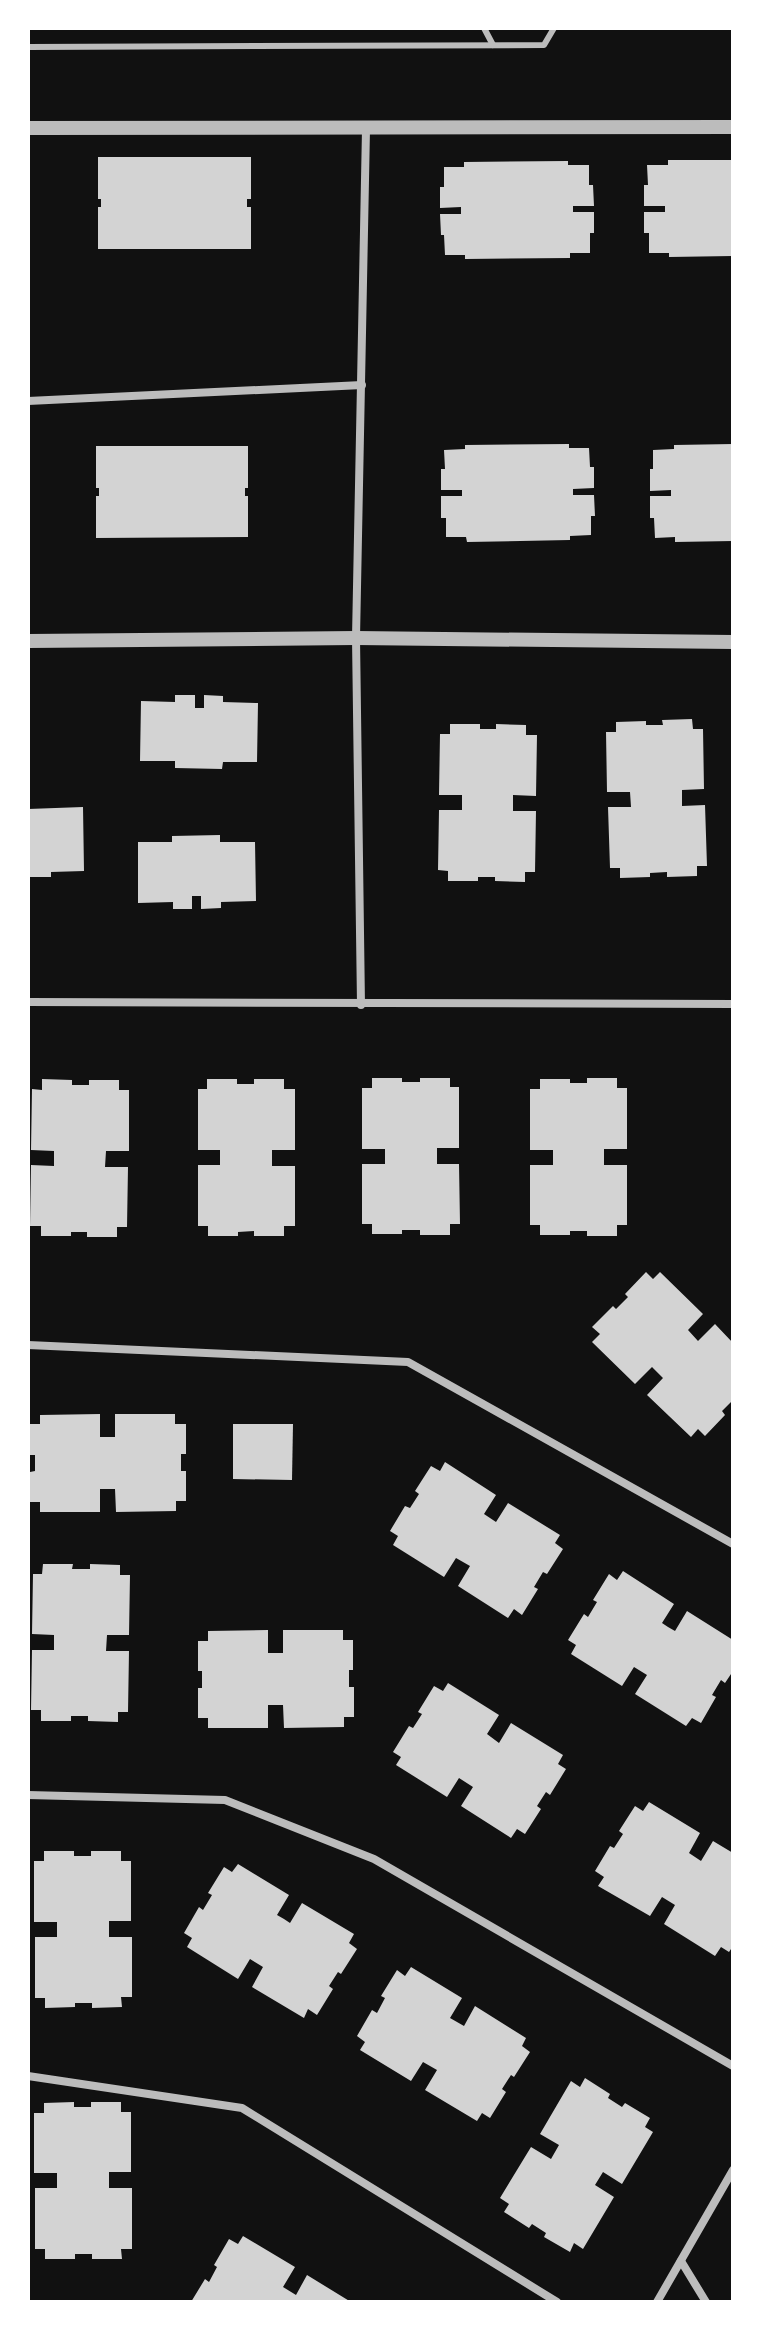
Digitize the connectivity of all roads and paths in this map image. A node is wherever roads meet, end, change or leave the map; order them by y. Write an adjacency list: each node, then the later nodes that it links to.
1 (484, 28): 3 (lane)
2 (554, 28): 3 (lane)
3 (493, 45): 4 (lane)
4 (28, 47)
5 (733, 127): 7 (street)
6 (28, 128): 7 (street)
7 (366, 129): 8 (street)
8 (362, 385): 9 (street); 10 (street)
9 (28, 401)
10 (356, 638): 11 (street); 12 (street); 15 (street)
11 (28, 641)
12 (733, 642)
13 (28, 1002): 15 (street)
14 (733, 1004): 15 (street)
15 (361, 1005)
16 (28, 1345): 17 (street)
17 (733, 1544)
18 (28, 1795): 19 (street)
19 (733, 2066)
20 (28, 2076): 23 (street)
21 (733, 2170): 22 (street)
22 (681, 2261): 24 (street); 25 (street)
23 (557, 2302)
24 (657, 2302)
25 (706, 2302)

